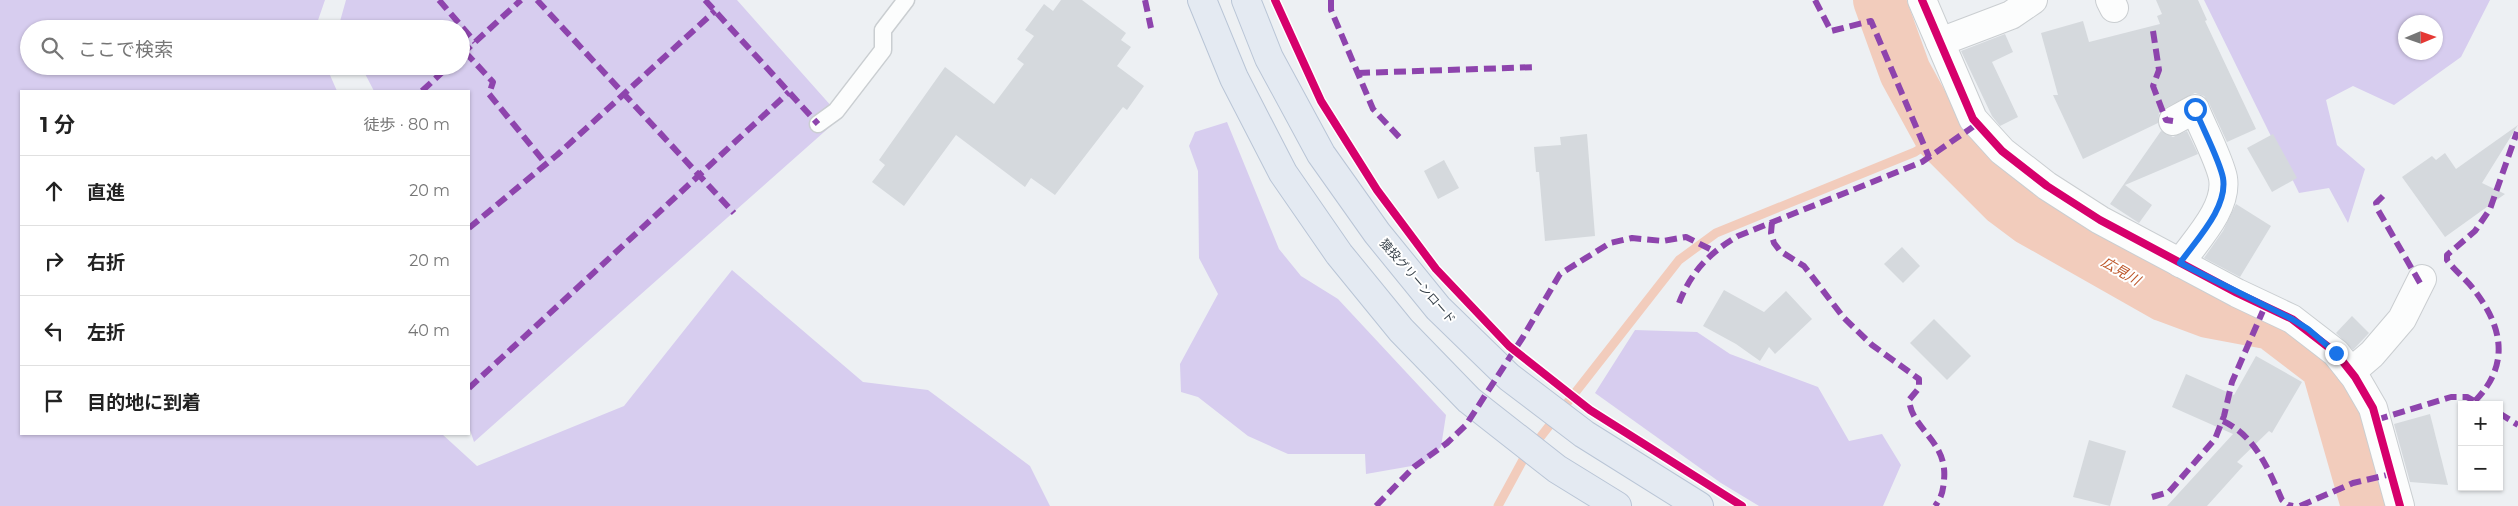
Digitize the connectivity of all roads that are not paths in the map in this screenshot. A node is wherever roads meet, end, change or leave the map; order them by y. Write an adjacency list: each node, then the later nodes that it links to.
1 (906, 0): 8 (lane)
2 (1202, 0): 12 (main road)
3 (1246, 0): 13 (main road, 猿投グリーンロード)
4 (1922, 0): 6 (street)
5 (2033, 0): 6 (street)
6 (1940, 42): 9 (street)
7 (2173, 121): 9 (street)
8 (818, 124)
9 (2180, 263): 11 (street)
10 (2422, 279): 11 (street)
11 (2351, 372): 14 (street)
12 (1617, 506)
13 (1699, 506)
14 (2400, 506)

